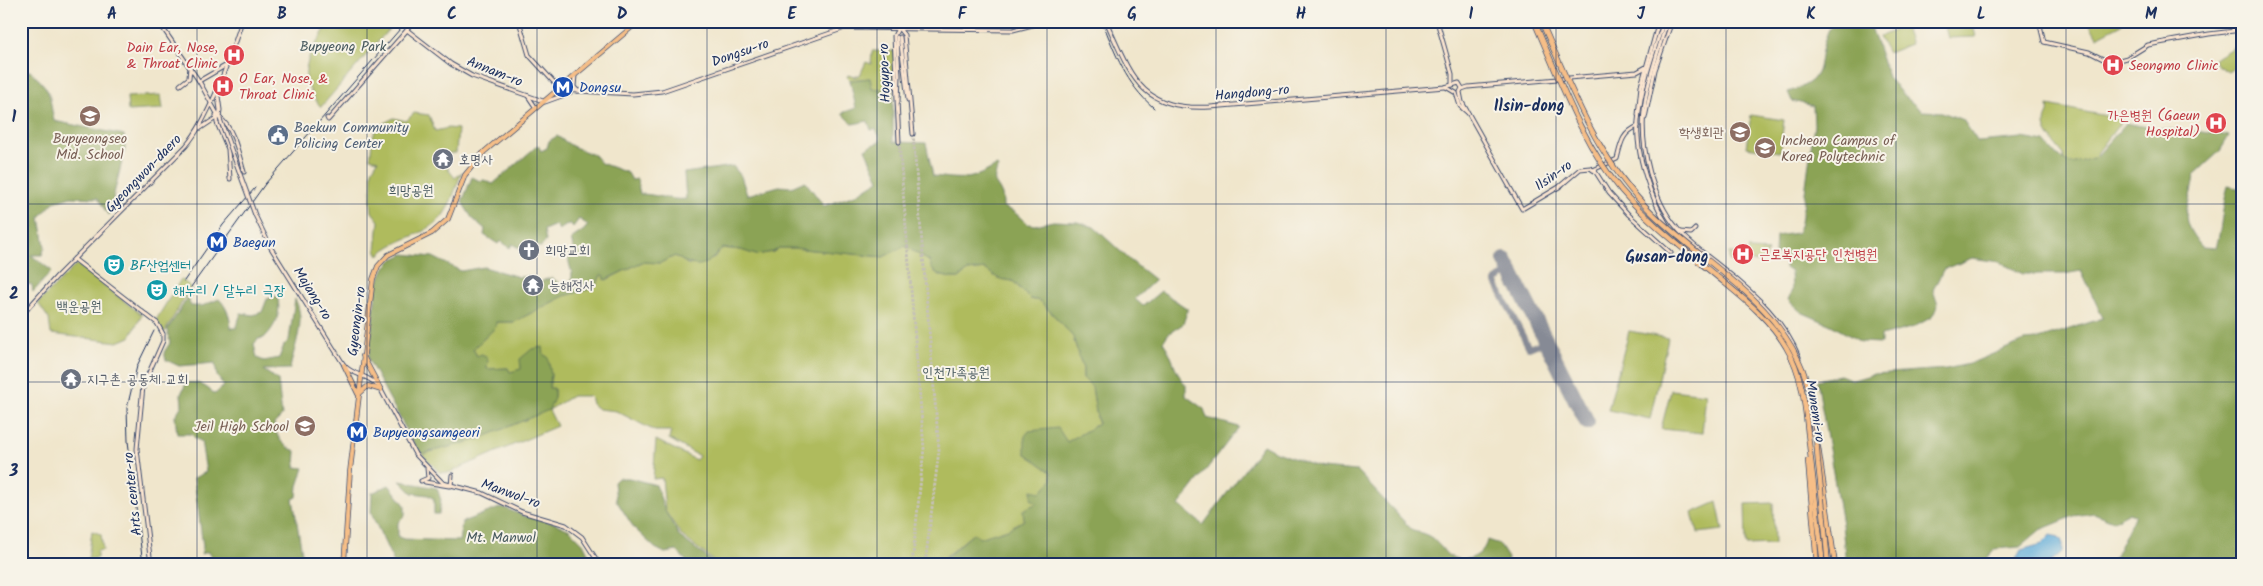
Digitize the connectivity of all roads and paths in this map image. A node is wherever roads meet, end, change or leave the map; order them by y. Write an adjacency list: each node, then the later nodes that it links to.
1 (158, 21): 22 (main road)
2 (242, 21): 23 (main road, Gyeongwon-daero)
3 (412, 21): 19 (main road)
4 (519, 21): 36 (main road)
5 (639, 21): 27 (main road, Gyeongin-ro)
6 (893, 21): 18 (main road)
7 (902, 21): 18 (main road)
8 (1048, 21): 18 (main road, Dongsu-ro)
9 (1106, 21): 33 (main road, Hangdong-ro)
10 (1437, 21): 26 (main road)
11 (1534, 21): 67 (highway, bridge)
12 (1541, 21): 68 (highway, bridge)
13 (1659, 21): 24 (main road)
14 (1665, 21): 49 (main road, Munemi-ro); 50 (main road, Munemi-ro)
15 (1672, 21): 49 (main road)
16 (2039, 21): 20 (main road)
17 (2232, 21): 20 (main road)
18 (898, 28): 38 (main road, Dongsu-ro); 45 (main road, Hogupo-ro); 46 (main road, Hogupo-ro)
19 (407, 30): 40 (main road, Annam-ro); 47 (main road)
20 (2233, 30): 21 (main road)
21 (2242, 30)
22 (190, 66): 29 (main road); 31 (main road)
23 (225, 66): 29 (main road); 32 (main road, Gyeongwon-daero)
24 (1646, 67): 25 (main road); 28 (main road)
25 (1637, 72): 28 (main road); 35 (main road)
26 (1452, 74): 30 (main road); 33 (main road); 34 (main road)
27 (574, 75): 36 (main road, Gyeongin-ro); 38 (main road)
28 (1643, 78): 50 (main road)
29 (199, 81): 41 (main road)
30 (1459, 83): 34 (main road, Hangdong-ro); 35 (main road); 37 (main road, Ilsin-ro)
31 (180, 85)
32 (217, 86): 41 (main road, Gyeongwon-daero); 48 (main road)
33 (1446, 87): 34 (main road, Hangdong-ro)
34 (1452, 87): 39 (main road)
35 (1468, 87): 37 (main road)
36 (558, 88): 38 (main road, Dongsu-ro); 42 (main road, Gyeongin-ro)
37 (1461, 90): 39 (main road); 44 (main road, Ilsin-ro)
38 (577, 92): 42 (main road)
39 (1456, 93): 44 (main road, Ilsin-ro)
40 (528, 96): 42 (main road, Annam-ro); 43 (main road, Annam-ro)
41 (211, 101): 48 (main road); 51 (main road, Gyeongwon-daero)
42 (542, 102): 43 (main road, Gyeongin-ro)
43 (536, 108): 62 (main road, Gyeongin-ro)
44 (1469, 113): 54 (main road, Ilsin-ro)
45 (910, 115): 46 (main road, Hogupo-ro); 52 (main road, Hogupo-ro)
46 (897, 116): 53 (main road, Hogupo-ro)
47 (327, 118)
48 (218, 119): 51 (main road); 55 (main road); 56 (main road); 63 (main road, Majang-ro, bridge)
49 (1644, 123): 58 (main road, Munemi-ro)
50 (1638, 124): 54 (main road); 76 (main road, Munemi-ro)
51 (198, 130): 60 (main road, Gyeongwon-daero)
52 (913, 134)
53 (899, 142)
54 (1593, 170): 59 (main road, Ilsin-ro)
55 (244, 172)
56 (230, 179)
57 (1696, 228): 58 (main road)
58 (1680, 232): 77 (main road, Munemi-ro)
59 (1671, 253)
60 (74, 259): 61 (main road, Gyeongwon-daero); 72 (main road, Arts center-ro, bridge)
61 (21, 316)
62 (363, 356): 64 (main road, Gyeongin-ro); 65 (main road)
63 (344, 365): 64 (main road, Majang-ro); 66 (main road)
64 (361, 375): 65 (main road, Manwol-ro); 66 (main road, Gyeongin-ro)
65 (380, 390): 66 (main road); 69 (main road, Manwol-ro)
66 (358, 394): 73 (main road, Gyeongin-ro)
67 (1808, 434): 75 (highway); 76 (highway)
68 (1816, 440): 77 (highway, bridge); 78 (highway, bridge)
69 (427, 467): 71 (main road, Manwol-ro); 71 (main road)
70 (452, 475): 71 (main road)
71 (450, 486): 74 (main road, Manwol-ro)
72 (151, 565)
73 (344, 565)
74 (600, 565)
75 (1817, 565)
76 (1824, 565)
77 (1829, 565)
78 (1835, 565)

